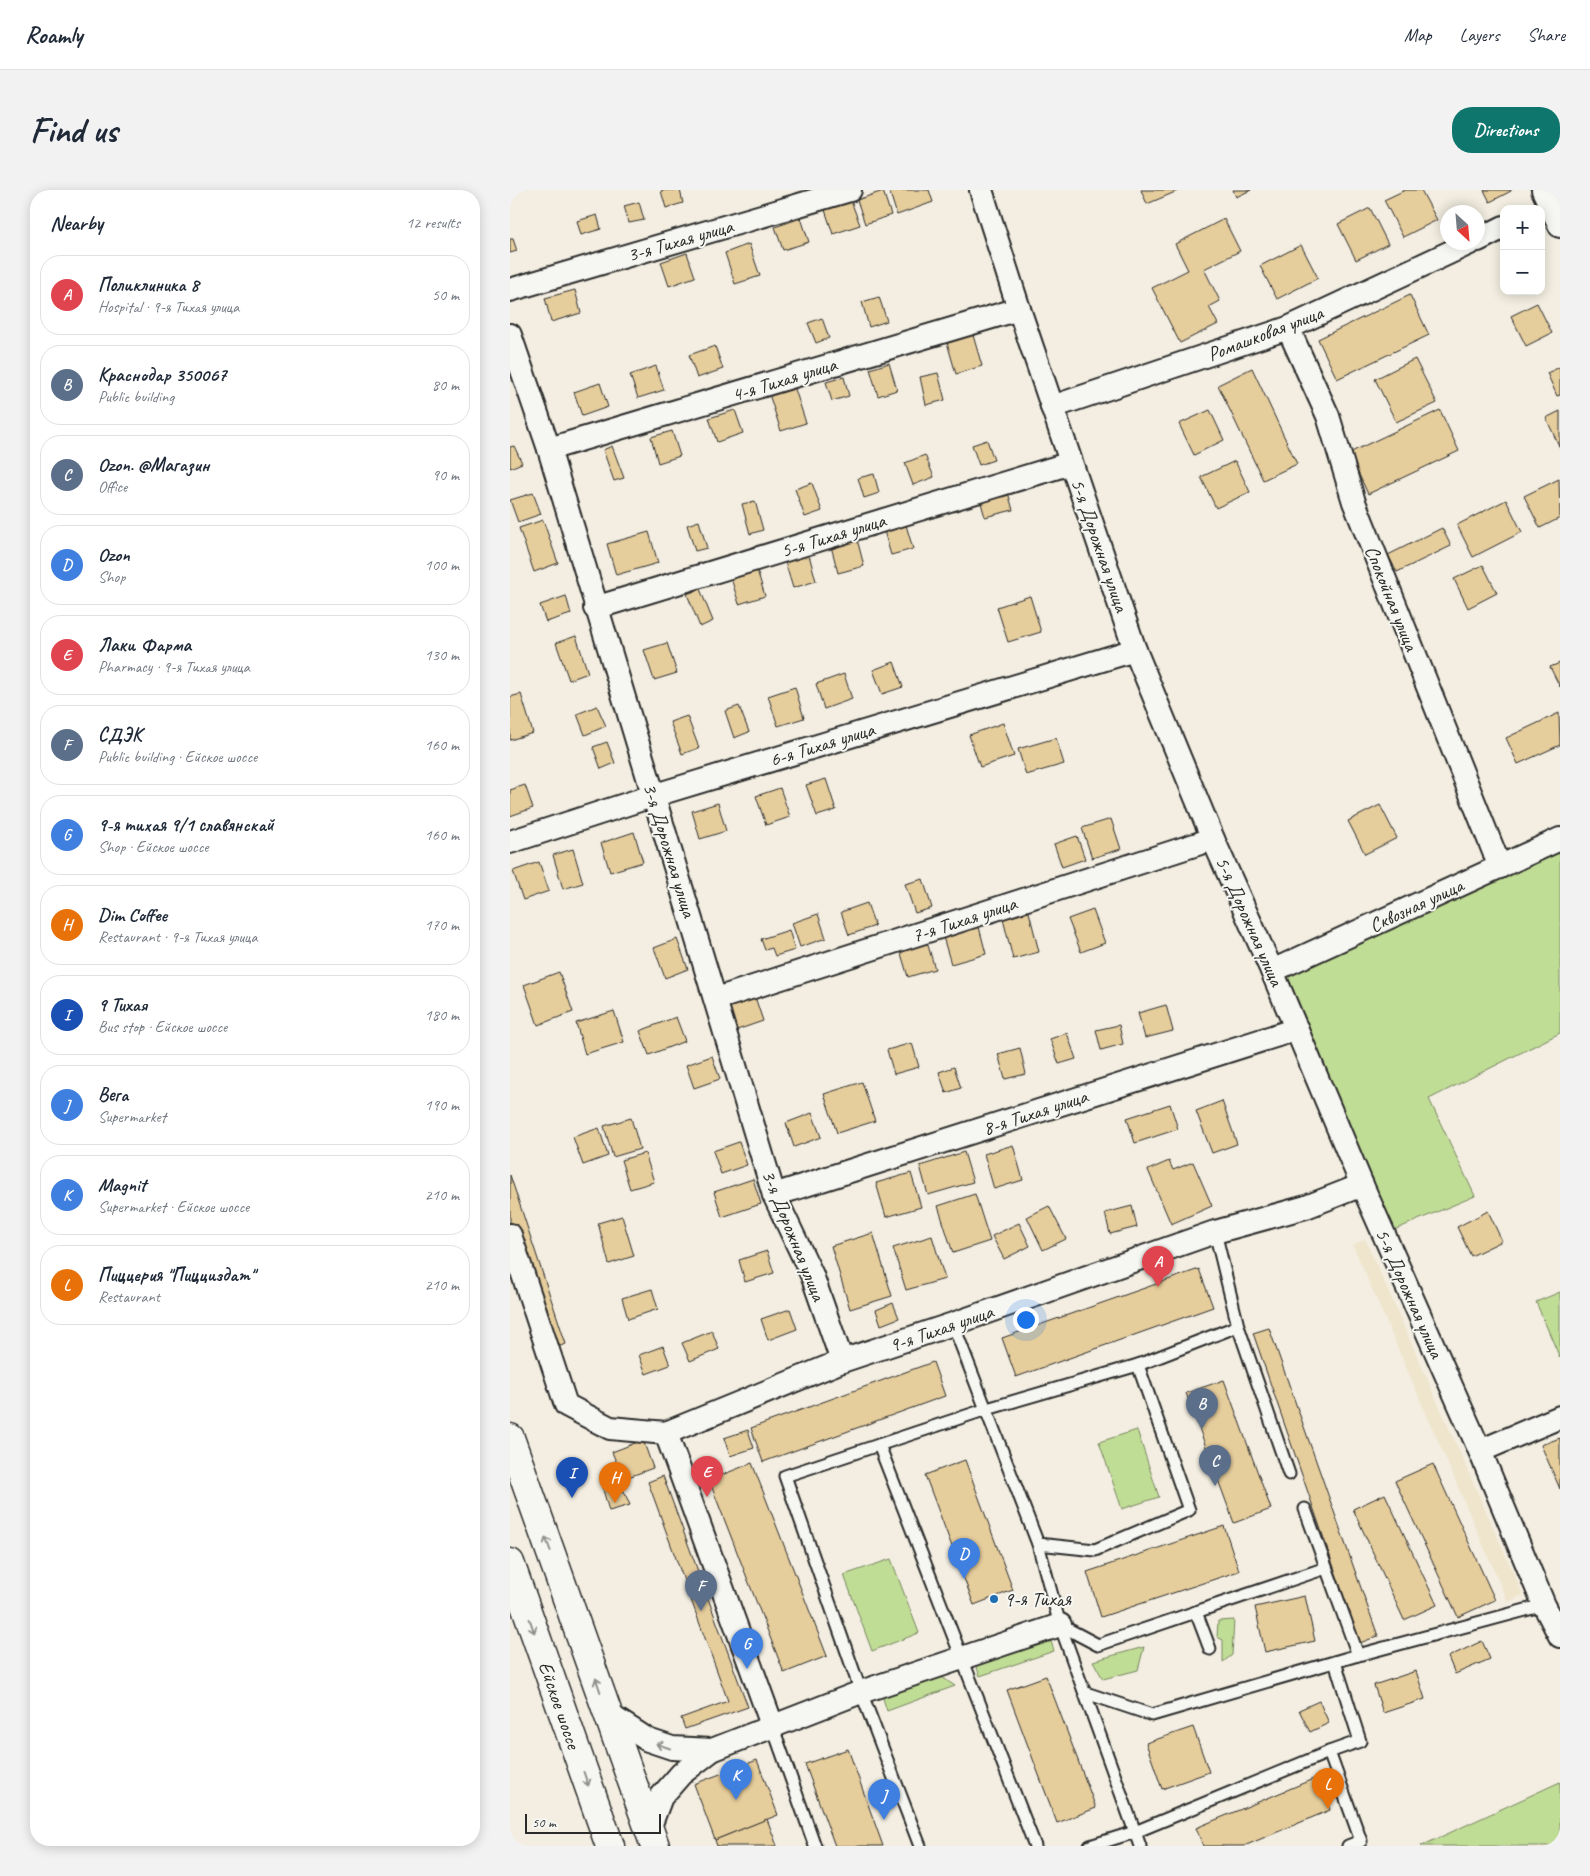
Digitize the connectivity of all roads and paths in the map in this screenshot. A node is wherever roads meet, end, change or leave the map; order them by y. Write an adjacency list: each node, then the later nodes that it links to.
1 (850, 190): 8 (street, 3-я Тихая улица)
2 (981, 190): 9 (street, 5-я Дорожная улица)
3 (1545, 202): 4 (street)
4 (1560, 226)
5 (1500, 230): 6 (street)
6 (1485, 237)
7 (1455, 250): 10 (street, Ромашковая улица)
8 (510, 290)
9 (1019, 309): 12 (street, 5-я Дорожная улица); 13 (street, 4-я Тихая улица)
10 (1288, 328): 12 (street, Ромашковая улица); 21 (street, Спокойная улица)
11 (510, 335): 13 (street, 3-я Дорожная улица)
12 (1052, 407): 14 (street, 5-я Дорожная улица)
13 (548, 449): 15 (street, 3-я Дорожная улица)
14 (1072, 463): 15 (street, 5-я Тихая улица); 16 (street, 5-я Дорожная улица)
15 (596, 608): 17 (street, 3-я Дорожная улица)
16 (1135, 650): 17 (street, 6-я Тихая улица); 18 (street, 5-я Дорожная улица)
17 (652, 796): 20 (street, 6-я Тихая улица); 23 (street, 3-я Дорожная улица)
18 (1213, 839): 22 (street, 5-я Дорожная улица); 23 (street, 7-я Тихая улица)
19 (1560, 839): 21 (street, Сквозная улица)
20 (510, 842)
21 (1500, 867): 22 (street, Сквозная улица)
22 (1272, 971): 24 (street, 5-я Дорожная улица)
23 (716, 999): 26 (street, 3-я Дорожная улица)
24 (1297, 1029): 25 (street, 5-я Дорожная улица); 26 (street, 8-я Тихая улица)
25 (1362, 1185): 27 (street, 9-я Тихая улица); 38 (street, 5-я Дорожная улица)
26 (774, 1195): 31 (street, 3-я Дорожная улица)
27 (1216, 1232): 29 (street, 9-я Тихая улица); 30 (lane)
28 (510, 1235): 35 (street)
29 (953, 1324): 31 (street, 9-я Тихая улица); 33 (lane)
30 (1238, 1326): 32 (lane); 39 (lane)
31 (842, 1361): 35 (street, 9-я Тихая улица)
32 (1138, 1365): 33 (lane); 41 (lane)
33 (987, 1409): 37 (lane); 41 (lane)
34 (1560, 1417): 38 (street)
35 (666, 1433): 55 (street)
36 (510, 1438): 54 (main road, Ейское шоссе, one-way to 36)
37 (879, 1445): 50 (lane); 52 (lane)
38 (1480, 1451): 44 (street, 5-я Дорожная улица)
39 (1289, 1474)
40 (1305, 1509): 43 (lane)
41 (1038, 1544): 46 (lane)
42 (510, 1563): 60 (main road, Ейское шоссе, one-way to 60)
43 (1326, 1568): 45 (lane); 49 (lane)
44 (1544, 1605): 47 (street, 5-я Дорожная улица); 49 (lane)
45 (1196, 1612): 46 (lane); 48 (lane)
46 (1060, 1625): 50 (street); 53 (lane)
47 (1560, 1636)
48 (1210, 1649)
49 (1358, 1655): 51 (lane)
50 (962, 1658): 52 (street); 63 (lane)
51 (1335, 1662): 53 (lane); 57 (lane)
52 (861, 1692): 55 (street); 62 (lane)
53 (1086, 1693): 58 (lane)
54 (608, 1714): 56 (street, one-way to 54); 59 (main road, Ейское шоссе)
55 (772, 1725): 56 (street); 61 (lane)
56 (712, 1750): 59 (street)
57 (1329, 1752): 58 (lane); 66 (lane)
58 (1135, 1832): 64 (lane); 65 (lane)
59 (652, 1838)
60 (610, 1846)
61 (815, 1846)
62 (920, 1846)
63 (1035, 1846)
64 (1090, 1846)
65 (1140, 1846)
66 (1348, 1846)

